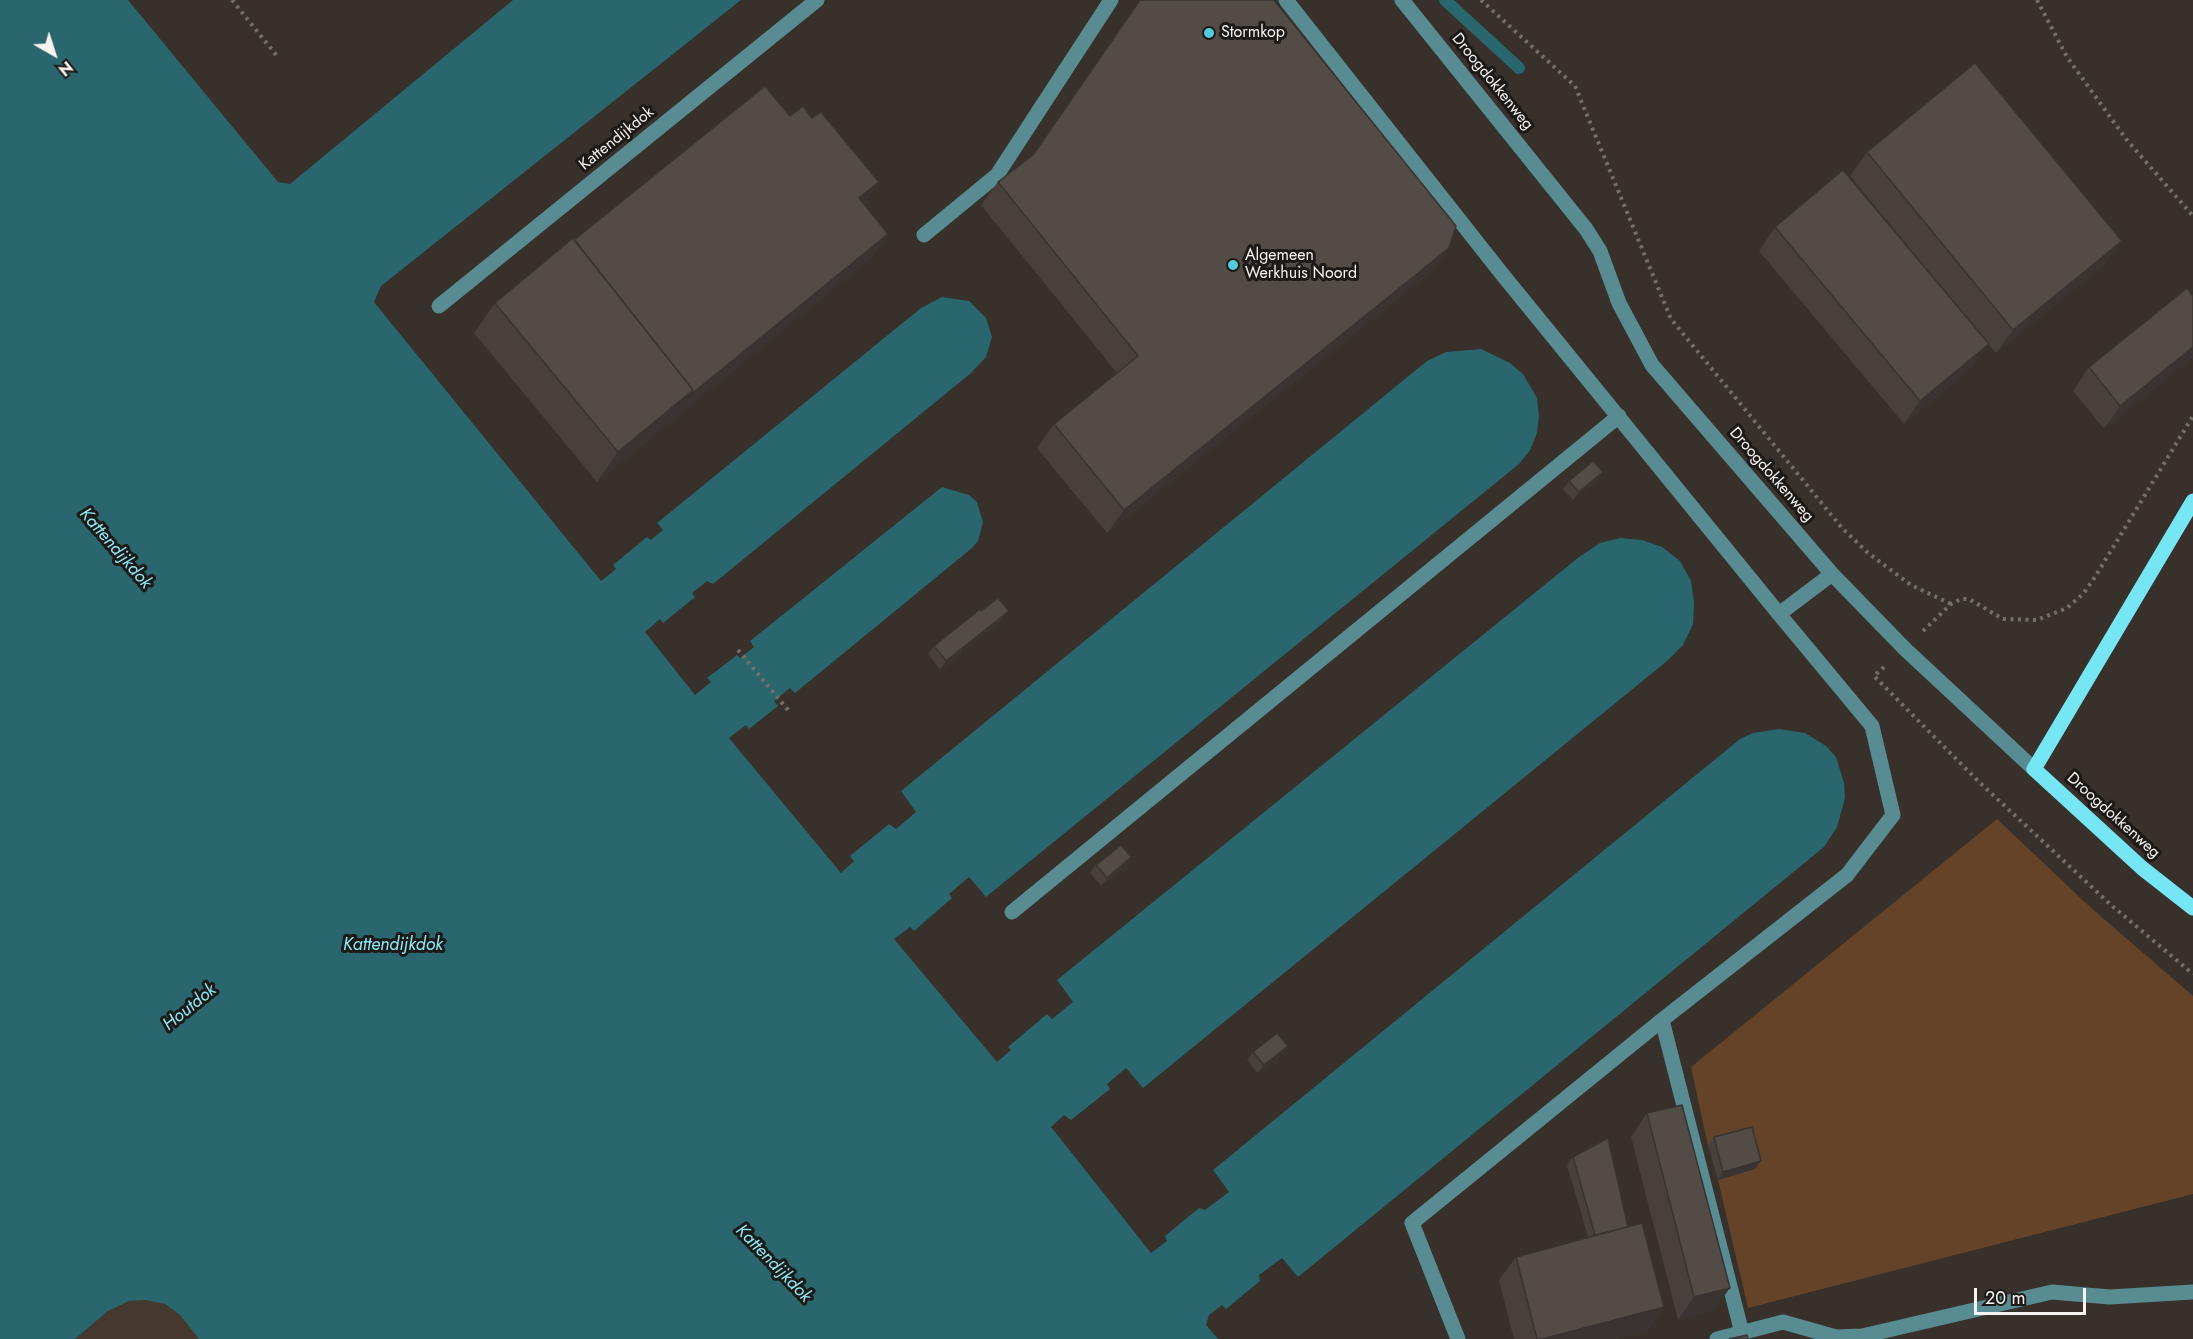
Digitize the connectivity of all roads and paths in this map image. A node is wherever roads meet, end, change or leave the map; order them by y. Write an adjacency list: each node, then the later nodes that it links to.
1 (232, 0): 8 (path)
2 (817, 0): 11 (street, Kattendijkdok)
3 (1111, 0): 10 (street)
4 (1286, 0): 12 (street)
5 (1402, 0): 15 (street, Droogdokkenweg)
6 (1480, 0): 13 (path)
7 (2037, 0): 9 (path)
8 (277, 56)
9 (2193, 216)
10 (924, 235)
11 (439, 306)
12 (1619, 416): 16 (street); 22 (street)
13 (2193, 416)
14 (2193, 501): 20 (main road)
15 (1832, 574): 16 (street); 20 (street, Droogdokkenweg)
16 (1779, 614): 24 (street)
17 (738, 650): 19 (path)
18 (1874, 676): 23 (path)
19 (788, 710)
20 (2034, 769): 21 (main road, Droogdokkenweg)
21 (2193, 908)
22 (1012, 912)
23 (2193, 974)
24 (1662, 1020): 26 (street); 27 (street)
25 (2193, 1292): 26 (street)
26 (1742, 1333): 28 (street)
27 (1458, 1339)
28 (1717, 1339)

